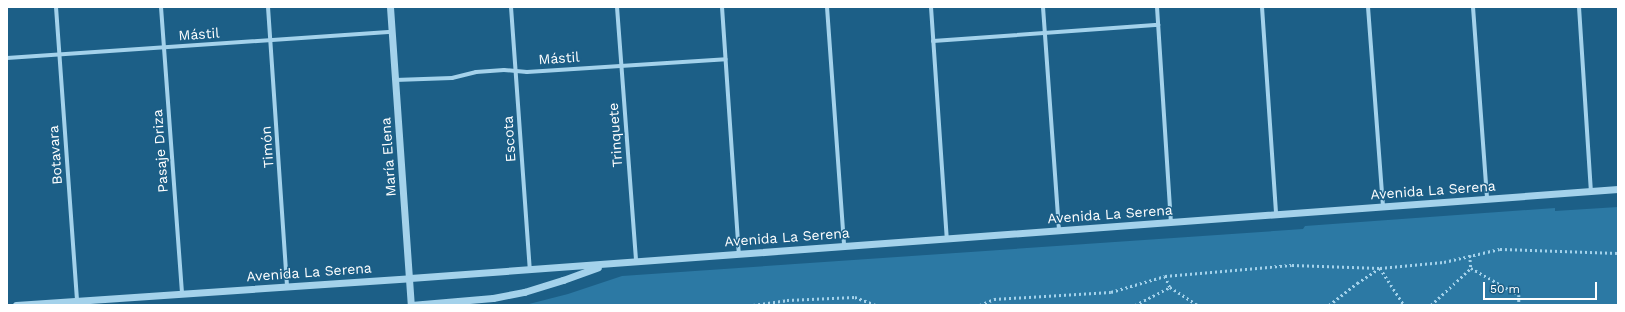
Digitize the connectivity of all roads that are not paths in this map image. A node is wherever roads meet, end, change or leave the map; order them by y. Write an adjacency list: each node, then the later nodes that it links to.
1 (56, 7): 22 (street, Botavara)
2 (161, 7): 21 (street, Pasaje Driza)
3 (268, 7): 19 (street, Timón)
4 (390, 7): 17 (street, María Elena)
5 (511, 7): 26 (street, Escota)
6 (617, 7): 25 (street, Trinquete)
7 (722, 7): 24 (street)
8 (827, 7): 36 (street)
9 (931, 7): 20 (street)
10 (1043, 7): 18 (street)
11 (1157, 7): 16 (street)
12 (1262, 7): 32 (street)
13 (1368, 7): 31 (street)
14 (1473, 7): 30 (street)
15 (1578, 7): 29 (street)
16 (1158, 25): 18 (street); 33 (street)
17 (392, 32): 19 (street, Mástil); 27 (street, María Elena)
18 (1045, 33): 20 (street); 34 (street)
19 (270, 40): 21 (street, Mástil); 42 (street, Timón)
20 (933, 41): 35 (street)
21 (164, 47): 22 (street, Mástil); 43 (street, Pasaje Driza)
22 (59, 54): 23 (street, Mástil); 44 (street, Botavara)
23 (7, 58)
24 (726, 58): 25 (street, Mástil); 37 (street)
25 (621, 65): 26 (street, Mástil); 38 (street, Trinquete)
26 (516, 71): 27 (street, Mástil); 40 (street, Escota)
27 (395, 80): 41 (street, María Elena)
28 (1618, 189): 29 (street, Avenida La Serena)
29 (1591, 191): 30 (street, Avenida La Serena)
30 (1487, 199): 31 (street, Avenida La Serena)
31 (1383, 206): 32 (street, Avenida La Serena)
32 (1276, 214): 33 (street, Avenida La Serena)
33 (1172, 222): 34 (street, Avenida La Serena)
34 (1059, 230): 35 (street, Avenida La Serena)
35 (946, 239): 36 (street, Avenida La Serena)
36 (844, 246): 37 (street, Avenida La Serena)
37 (739, 254): 38 (street, Avenida La Serena)
38 (636, 262): 39 (street, Avenida La Serena)
39 (604, 264): 40 (street, Avenida La Serena); 46 (street, Avenida La Serena)
40 (530, 270): 41 (street, Avenida La Serena)
41 (410, 278): 42 (street, Avenida La Serena); 46 (street, María Elena)
42 (287, 286): 43 (street, Avenida La Serena)
43 (182, 294): 44 (street, Avenida La Serena)
44 (77, 301): 45 (street, Avenida La Serena)
45 (16, 305)
46 (411, 305)

